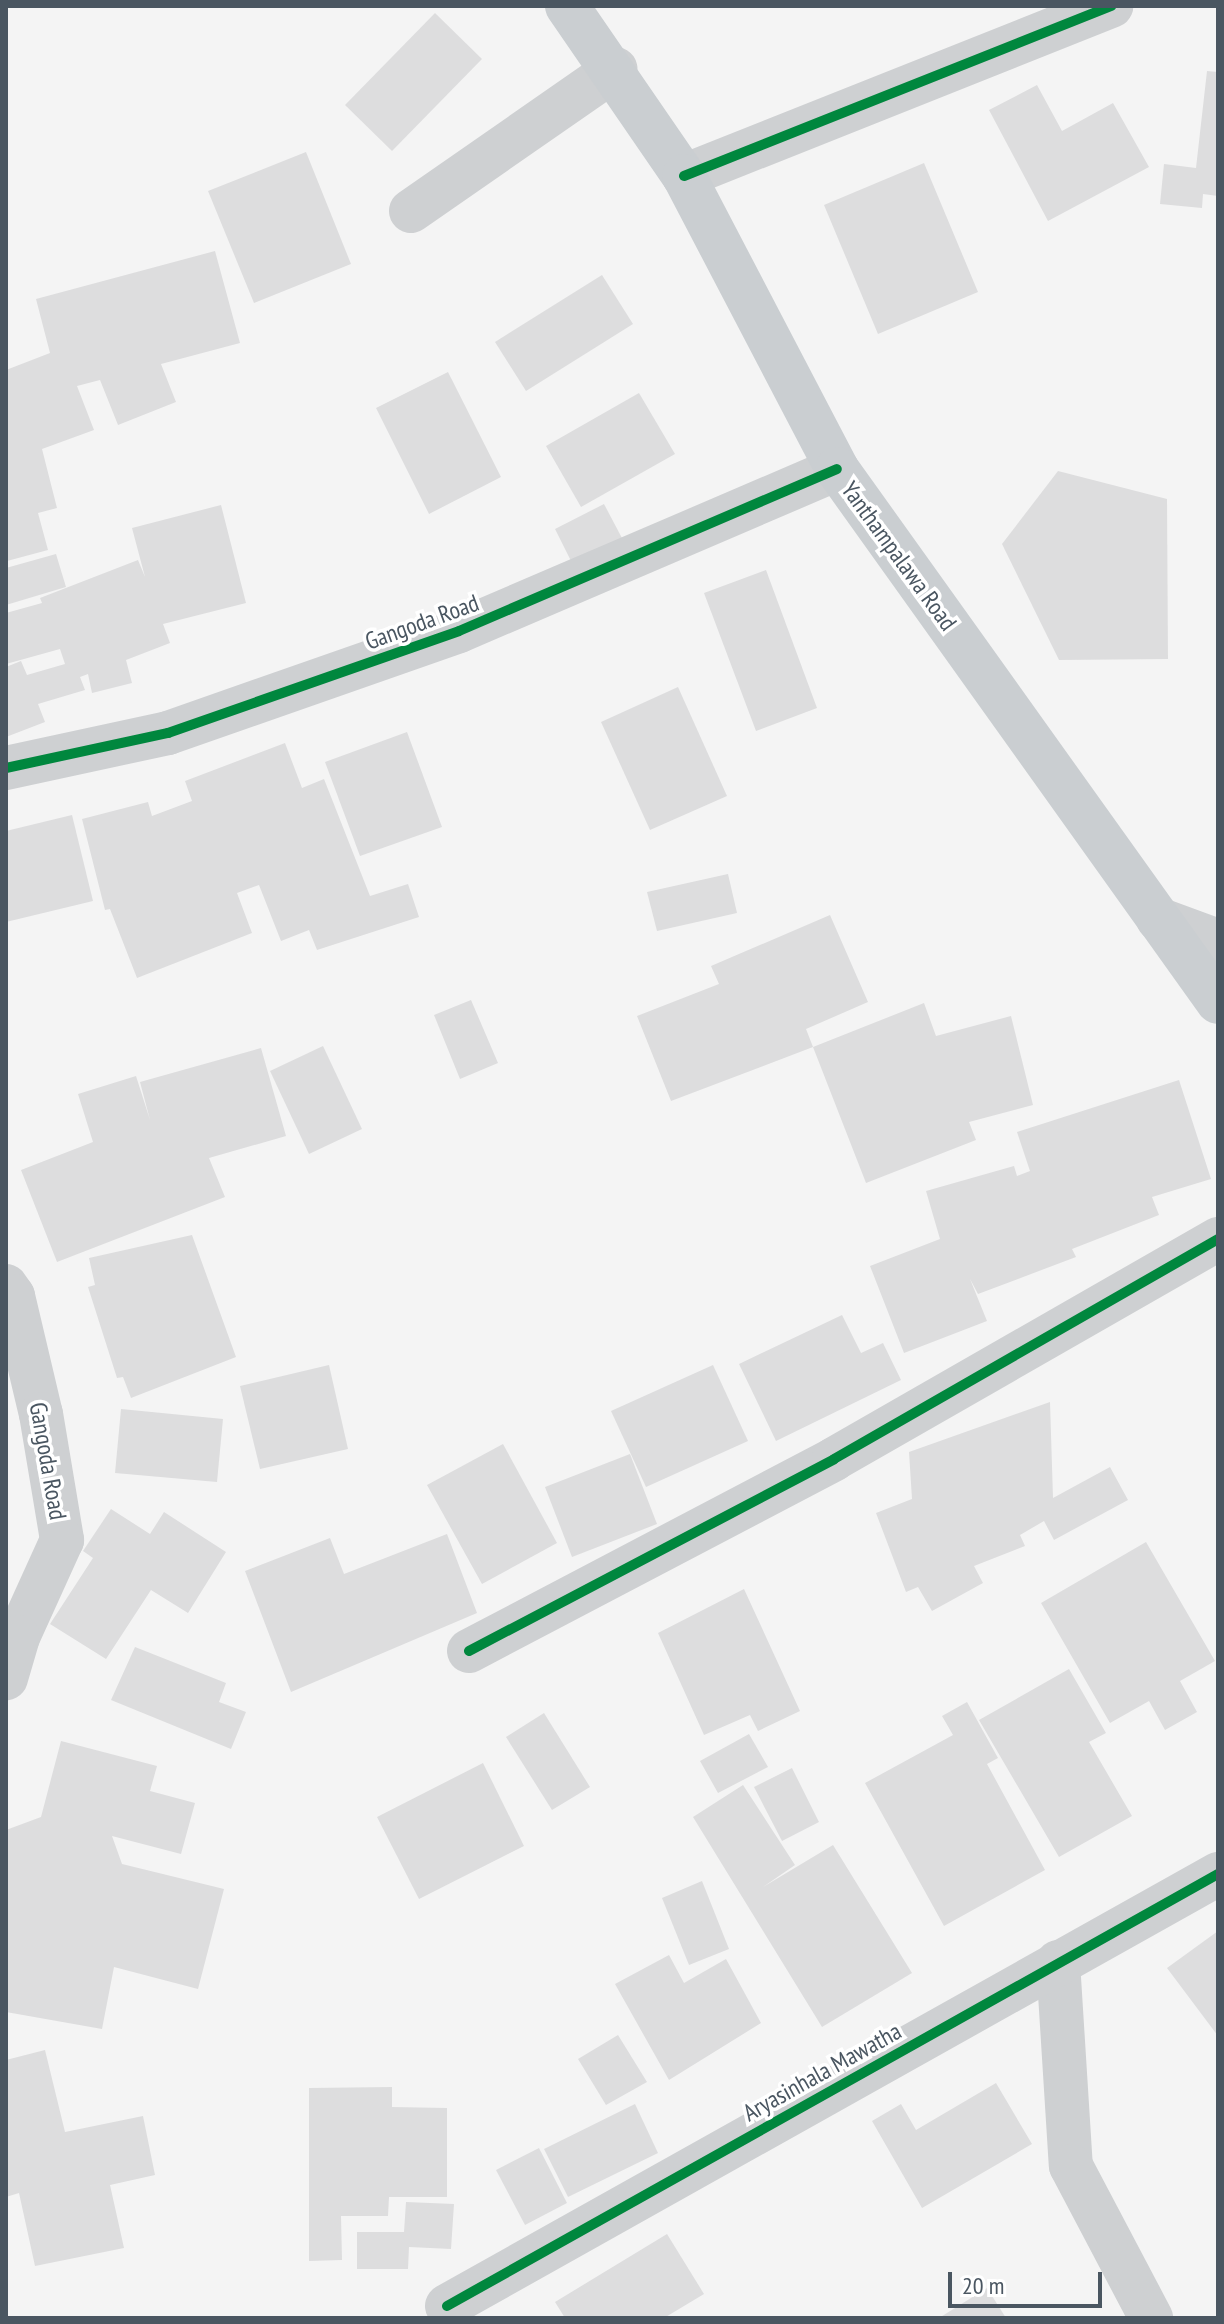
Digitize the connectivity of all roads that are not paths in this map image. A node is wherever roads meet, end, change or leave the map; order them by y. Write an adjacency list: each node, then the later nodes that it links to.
1 (567, 6): 3 (main road, Yanthampalawa Road)
2 (1111, 6): 4 (street)
3 (615, 69): 4 (main road, Yanthampalawa Road); 5 (street)
4 (684, 176): 6 (main road, Yanthampalawa Road)
5 (411, 211)
6 (837, 469): 7 (street, Gangoda Road); 8 (main road, Yanthampalawa Road)
7 (6, 768)
8 (1158, 919): 9 (street); 10 (main road, Yanthampalawa Road)
9 (1218, 941)
10 (1218, 1002)
11 (1218, 1239): 13 (street)
12 (6, 1286): 14 (street, Gangoda Road)
13 (469, 1651)
14 (6, 1678)
15 (1218, 1874): 16 (street, Aryasinhala Mawatha)
16 (1058, 1962): 17 (street, Aryasinhala Mawatha); 18 (street)
17 (447, 2306)
18 (1151, 2318)

